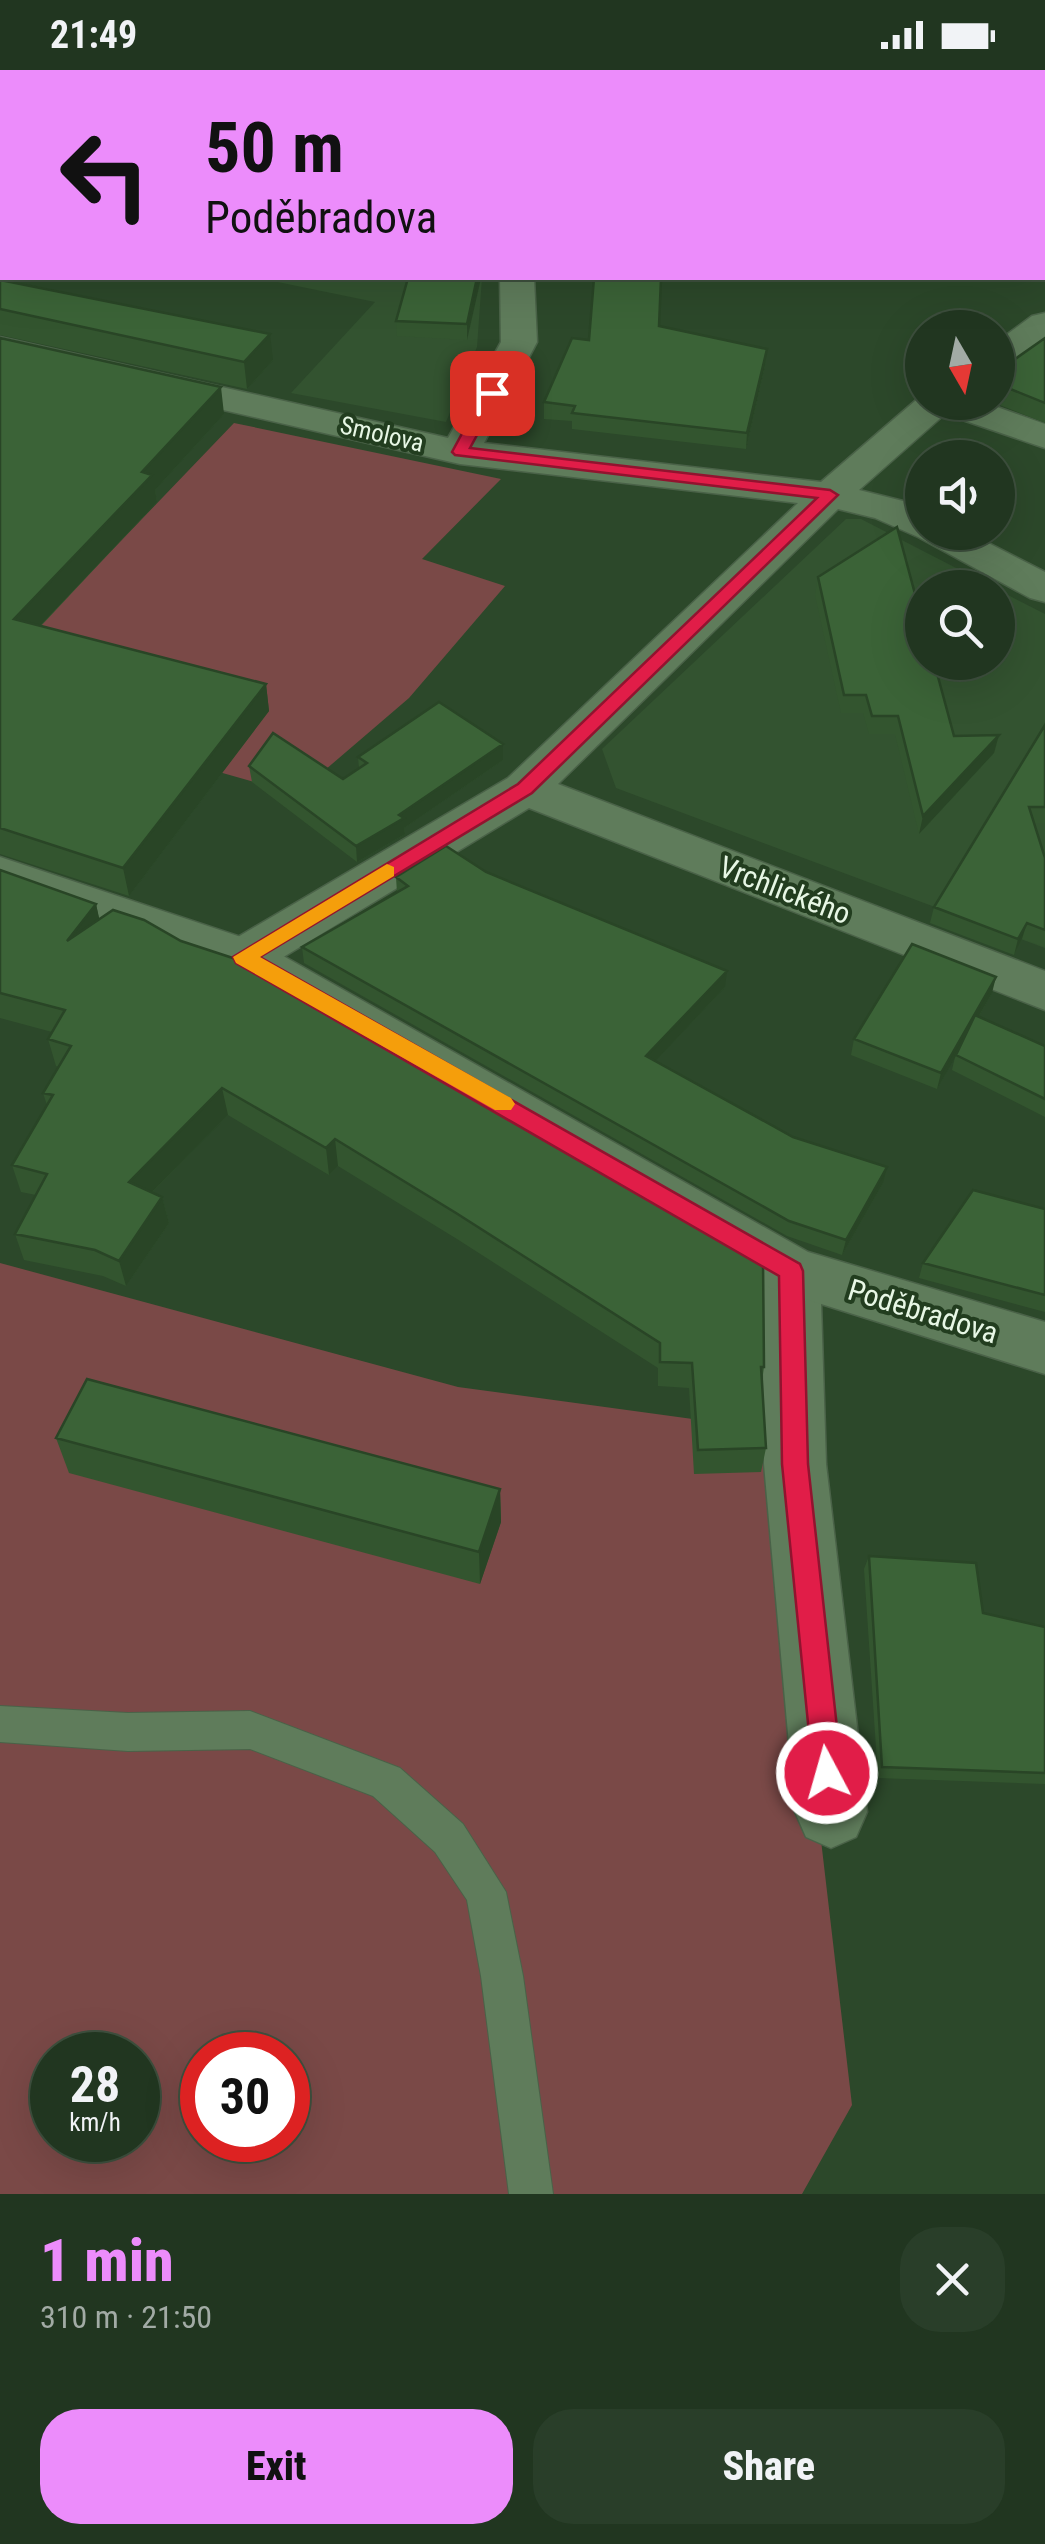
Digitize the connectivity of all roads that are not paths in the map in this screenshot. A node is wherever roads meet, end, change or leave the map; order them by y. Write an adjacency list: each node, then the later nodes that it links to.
1 (516, 280): 8 (street)
2 (1045, 324): 3 (street)
3 (1015, 346)
4 (0, 348): 8 (street, Smolova)
5 (916, 420): 9 (street)
6 (997, 420): 7 (street)
7 (1045, 437)
8 (460, 452): 9 (street, Smolova)
9 (830, 495): 10 (street, Smolova); 13 (street)
10 (905, 518)
11 (969, 550): 12 (street)
12 (1045, 589)
13 (525, 788): 15 (street); 16 (street, Vrchlického)
14 (0, 874): 15 (street, Poděbradova)
15 (244, 957): 17 (street, Poděbradova)
16 (1045, 991)
17 (791, 1271): 18 (street, Poděbradova); 20 (street)
18 (1045, 1348)
19 (0, 1724): 21 (lane)
20 (831, 1812)
21 (531, 2194)

